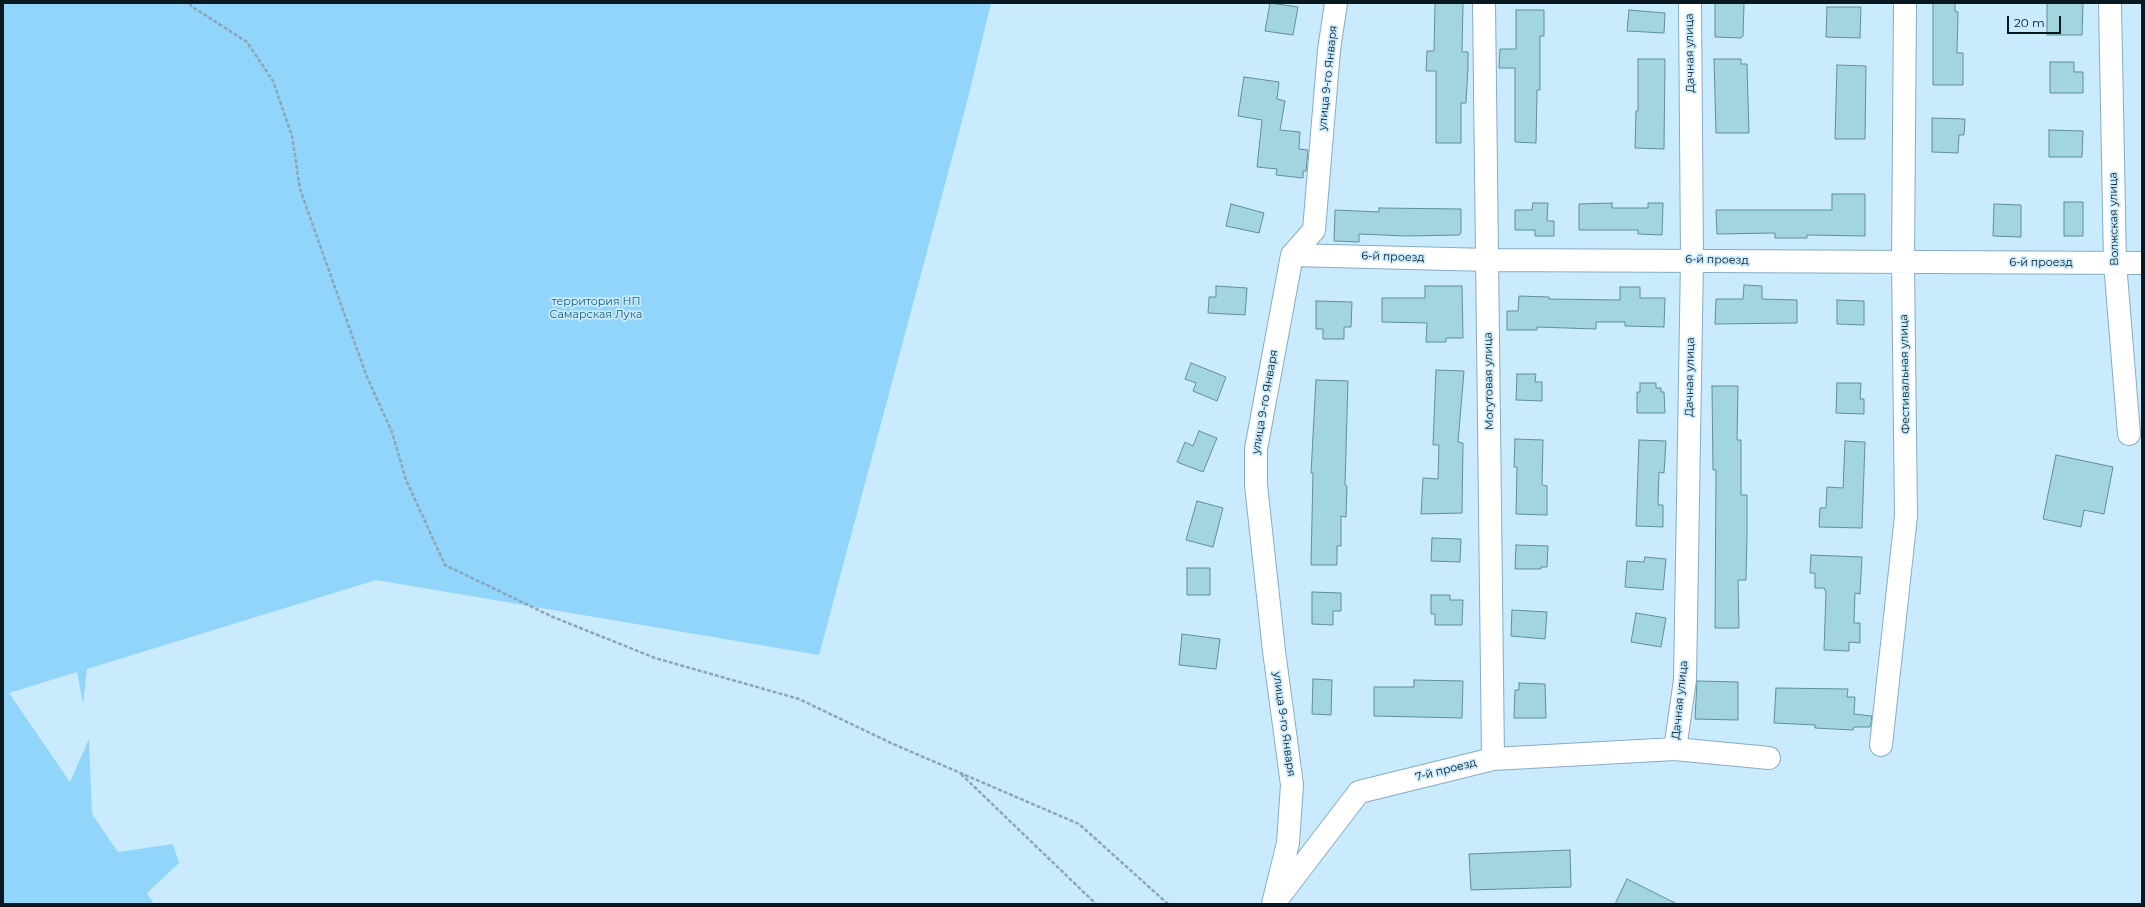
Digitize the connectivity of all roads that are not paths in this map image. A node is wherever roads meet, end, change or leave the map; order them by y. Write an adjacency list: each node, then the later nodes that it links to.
1 (1336, 3): 6 (street, улица 9-го Января)
2 (1484, 3): 8 (street, Могутовая улица)
3 (1690, 3): 7 (street, Дачная улица)
4 (1905, 3): 9 (street, Фестивальная улица)
5 (2110, 3): 10 (street, Волжская улица)
6 (1292, 255): 8 (street, 6-й проезд); 17 (street, улица 9-го Января)
7 (1692, 259): 8 (street, 6-й проезд); 9 (street, 6-й проезд); 14 (street, Дачная улица)
8 (1488, 260): 16 (street, Могутовая улица)
9 (1904, 262): 10 (street, 6-й проезд); 13 (street, Фестивальная улица)
10 (2114, 263): 11 (street, 6-й проезд); 12 (street, Волжская улица)
11 (2142, 263)
12 (2129, 434)
13 (1881, 744)
14 (1675, 749): 15 (street, 7-й проезд); 16 (street, 7-й проезд)
15 (1769, 758)
16 (1493, 759): 17 (street, 7-й проезд)
17 (1273, 904)

